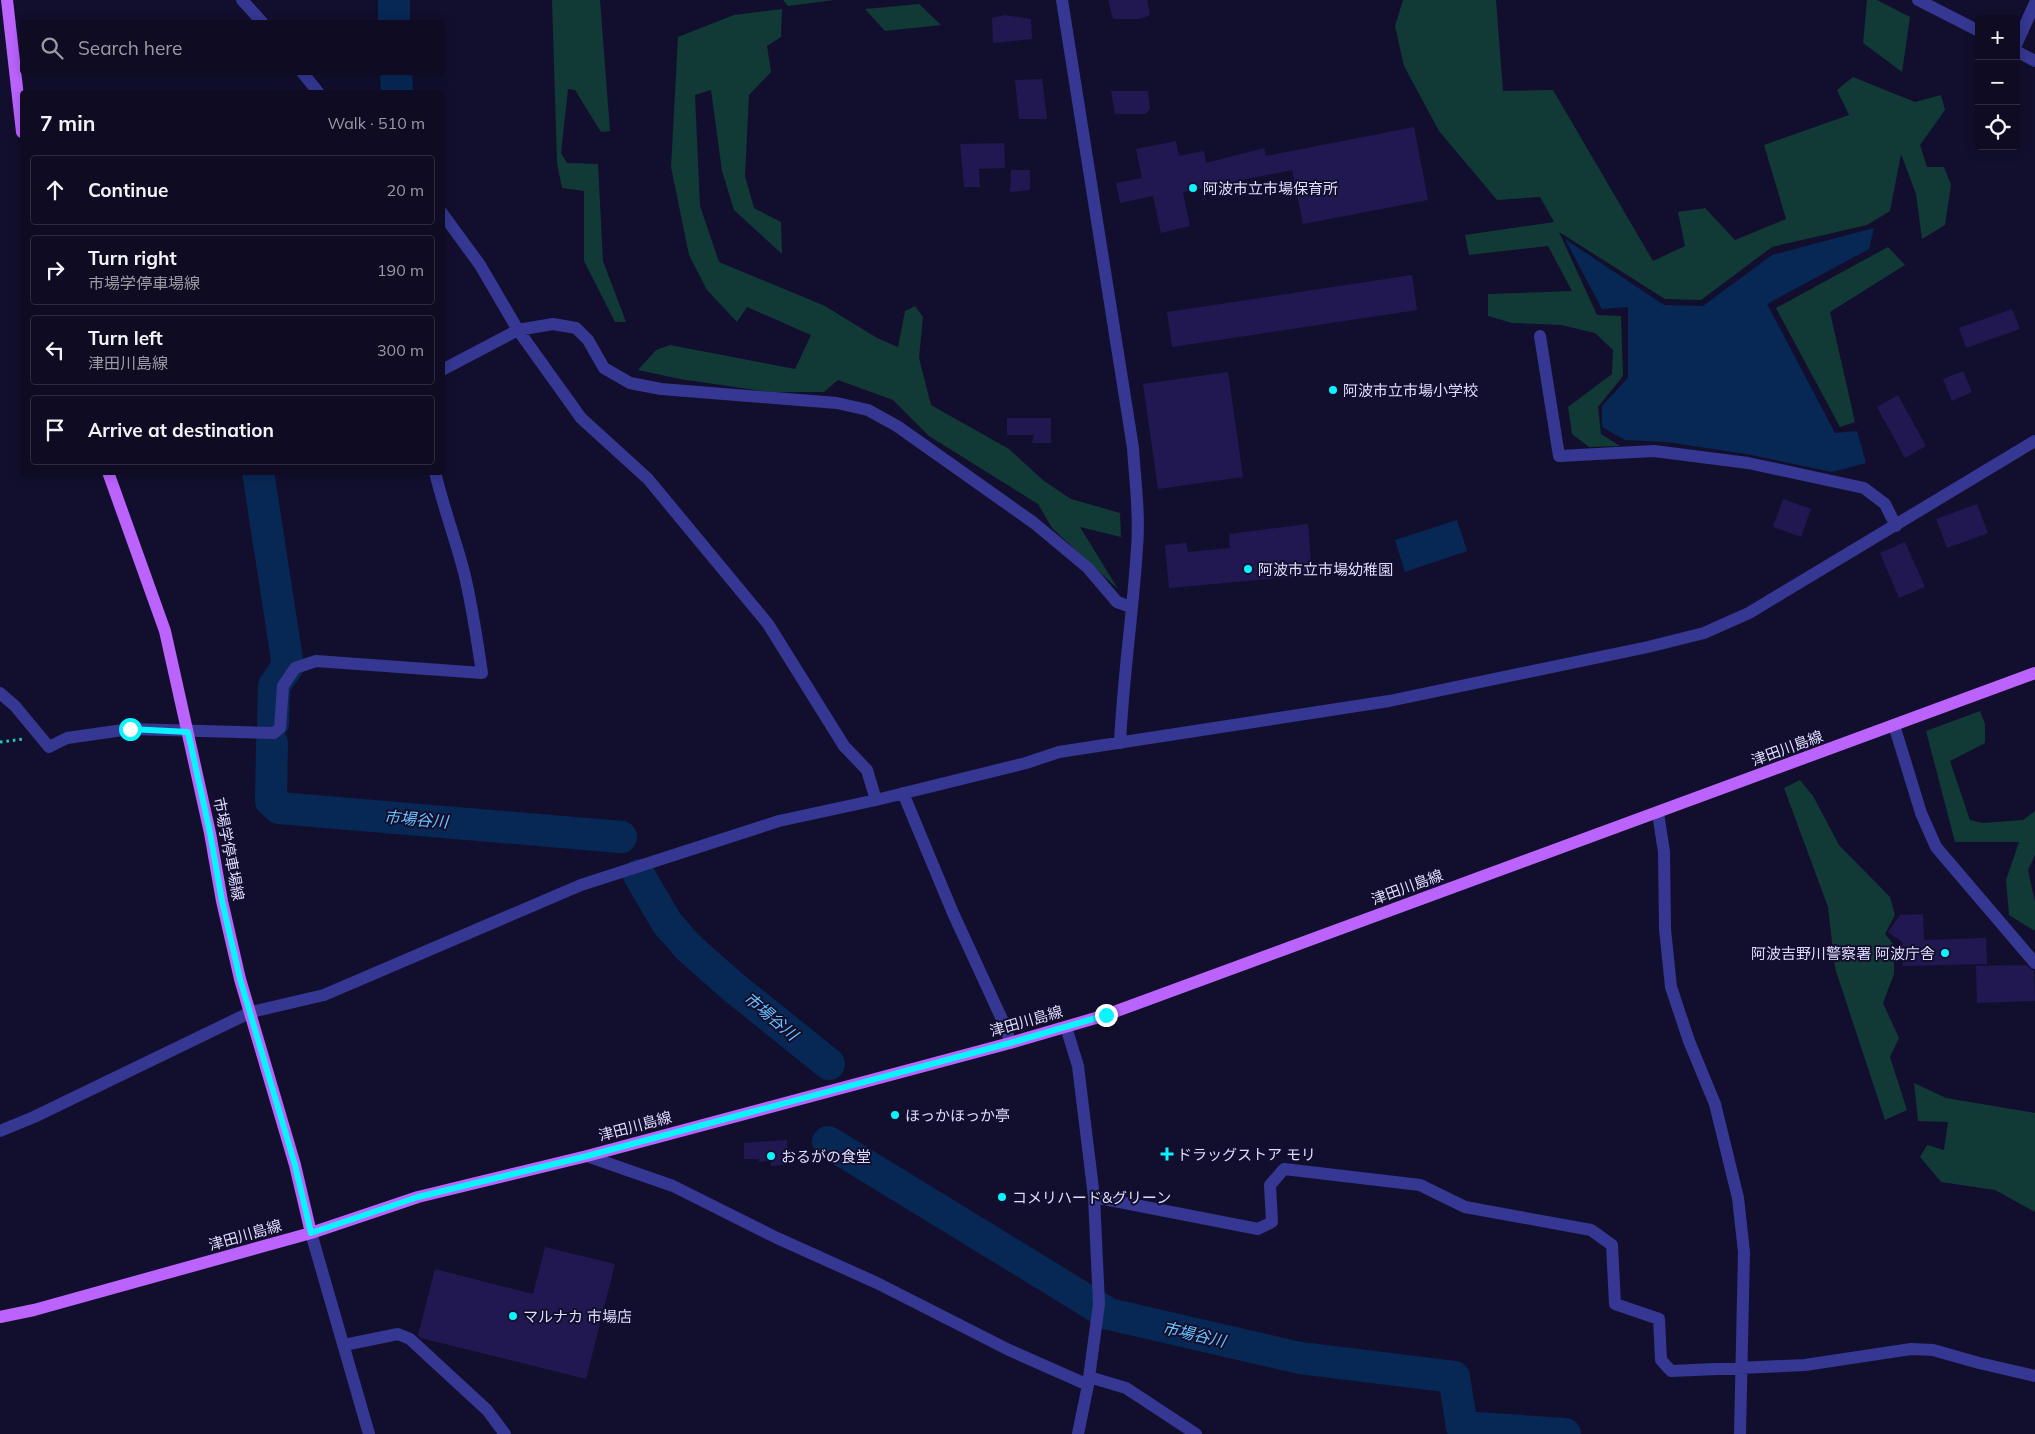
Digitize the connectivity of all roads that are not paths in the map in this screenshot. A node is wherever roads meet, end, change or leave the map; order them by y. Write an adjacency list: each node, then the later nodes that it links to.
1 (7, 0): 13 (main road)
2 (242, 0): 6 (street)
3 (1062, 0): 22 (street)
4 (1918, 0): 7 (street)
5 (2035, 3): 8 (street)
6 (260, 20)
7 (1975, 29)
8 (2020, 36)
9 (2020, 53): 10 (street)
10 (2035, 61)
11 (304, 75): 12 (street)
12 (316, 90)
13 (20, 114)
14 (445, 216): 15 (street)
15 (518, 330): 17 (street); 22 (street); 29 (street)
16 (1540, 336): 21 (street)
17 (445, 368)
18 (2035, 441): 21 (street)
19 (109, 475): 26 (main road, 市場学停車場線)
20 (436, 475): 26 (street)
21 (1896, 526): 27 (street)
22 (1131, 607): 27 (street)
23 (2035, 673): 25 (main road, 津田川島線)
24 (0, 693): 26 (street)
25 (1894, 725): 30 (main road, 津田川島線); 31 (street)
26 (188, 732): 32 (main road, 市場学停車場線)
27 (1120, 743): 28 (street)
28 (903, 793): 29 (street); 34 (street)
29 (876, 800): 32 (street)
30 (1658, 812): 33 (main road, 津田川島線); 41 (street)
31 (2035, 963)
32 (251, 1012): 35 (street); 38 (main road, 市場学停車場線)
33 (1066, 1026): 34 (main road, 津田川島線); 37 (street)
34 (1010, 1043): 36 (main road, 津田川島線)
35 (0, 1130)
36 (587, 1156): 38 (main road, 津田川島線); 43 (street)
37 (1094, 1198): 41 (street); 43 (street)
38 (311, 1233): 39 (main road, 津田川島線); 40 (street)
39 (0, 1317)
40 (344, 1344): 44 (street); 45 (street)
41 (1741, 1368): 42 (street); 48 (street)
42 (2035, 1376)
43 (1089, 1381): 46 (street); 47 (street)
44 (369, 1434)
45 (505, 1434)
46 (1078, 1434)
47 (1196, 1434)
48 (1740, 1434)

